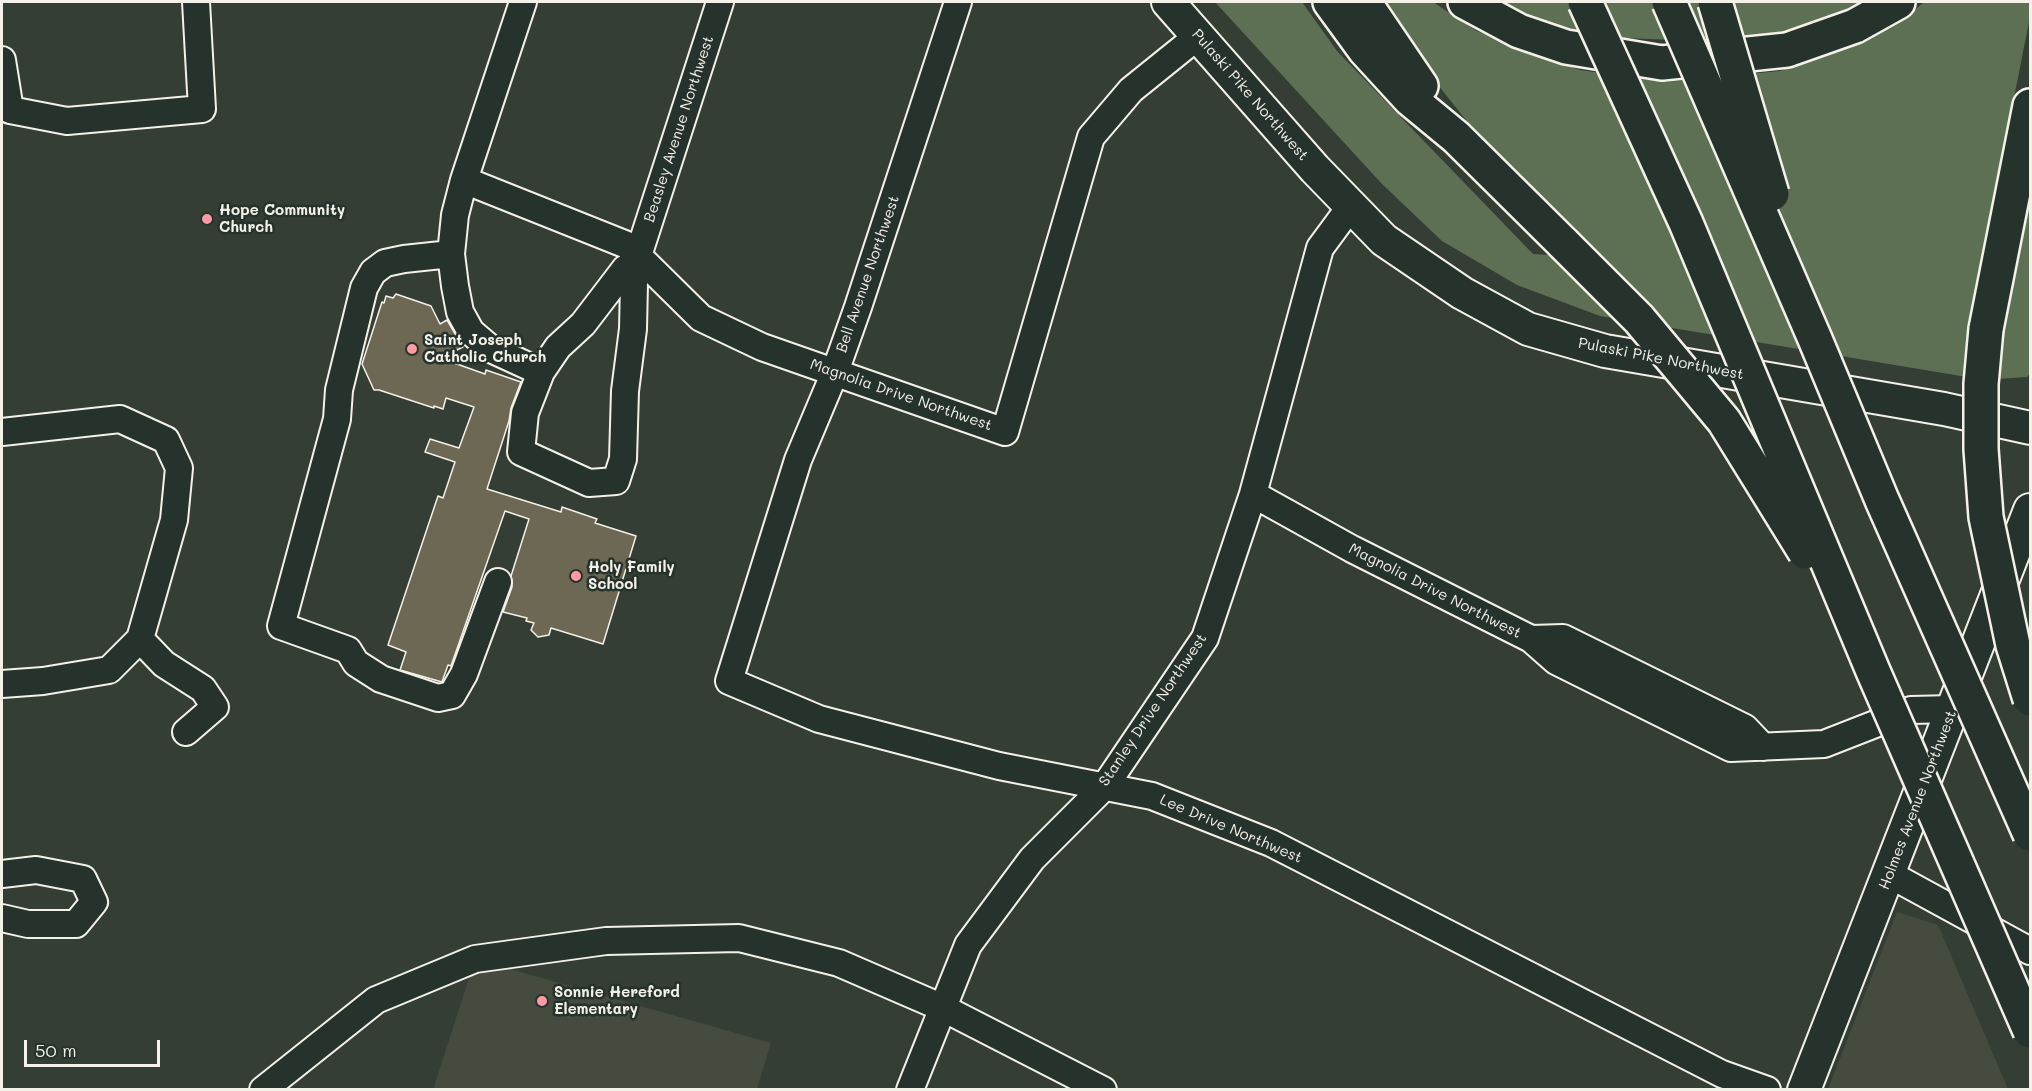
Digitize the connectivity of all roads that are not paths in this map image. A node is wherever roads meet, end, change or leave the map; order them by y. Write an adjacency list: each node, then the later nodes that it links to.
1 (196, 2): 14 (street)
2 (523, 2): 17 (street)
3 (720, 2): 20 (street, Beasley Avenue Northwest)
4 (958, 2): 23 (street, Bell Avenue Northwest)
5 (1168, 2): 13 (main road, Pulaski Pike Northwest)
6 (1330, 2): 16 (highway)
7 (1364, 2): 16 (highway)
8 (1465, 2): 12 (highway)
9 (1585, 2): 31 (highway, bridge)
10 (1669, 2): 21 (highway, bridge)
11 (1715, 2): 21 (highway, bridge)
12 (1898, 2)
13 (1198, 36): 18 (main road, Pulaski Pike Northwest); 23 (street, Magnolia Drive Northwest)
14 (2, 60)
15 (2031, 106): 34 (highway, bridge)
16 (1456, 137): 31 (highway, bridge)
17 (464, 180): 19 (street); 20 (street, Magnolia Drive Northwest)
18 (1351, 206): 24 (main road, Pulaski Pike Northwest); 26 (street, Stanley Drive Northwest)
19 (451, 254): 22 (street); 29 (street)
20 (632, 263): 22 (street, Beasley Avenue Northwest); 22 (street, Beasley Avenue Northwest); 23 (street, Magnolia Drive Northwest)
21 (1815, 339): 38 (highway, bridge)
22 (542, 372)
23 (835, 372): 32 (street, Bell Avenue Northwest)
24 (2031, 428)
25 (2, 432): 30 (street)
26 (1254, 494): 35 (street, Magnolia Drive Northwest); 37 (street, Stanley Drive Northwest)
27 (2031, 510): 28 (main road, Holmes Avenue Northwest)
28 (2024, 554): 35 (main road, Holmes Avenue Northwest)
29 (498, 582)
30 (140, 639): 33 (street); 36 (street)
31 (1873, 671): 44 (highway, bridge)
32 (729, 681): 37 (street, Lee Drive Northwest)
33 (2, 684)
34 (2031, 699)
35 (1953, 710): 40 (main road, Holmes Avenue Northwest)
36 (186, 732)
37 (1105, 786): 43 (street, Stanley Drive Northwest); 48 (street, Lee Drive Northwest)
38 (2031, 834)
39 (2, 874): 41 (street)
40 (1889, 874): 42 (street); 49 (main road, Holmes Avenue Northwest)
41 (2, 918)
42 (2031, 951)
43 (944, 1008): 45 (street); 46 (street, Stanley Drive Northwest); 47 (street)
44 (2031, 1031)
45 (263, 1089)
46 (910, 1089)
47 (1103, 1089)
48 (1767, 1089)
49 (1804, 1089)

